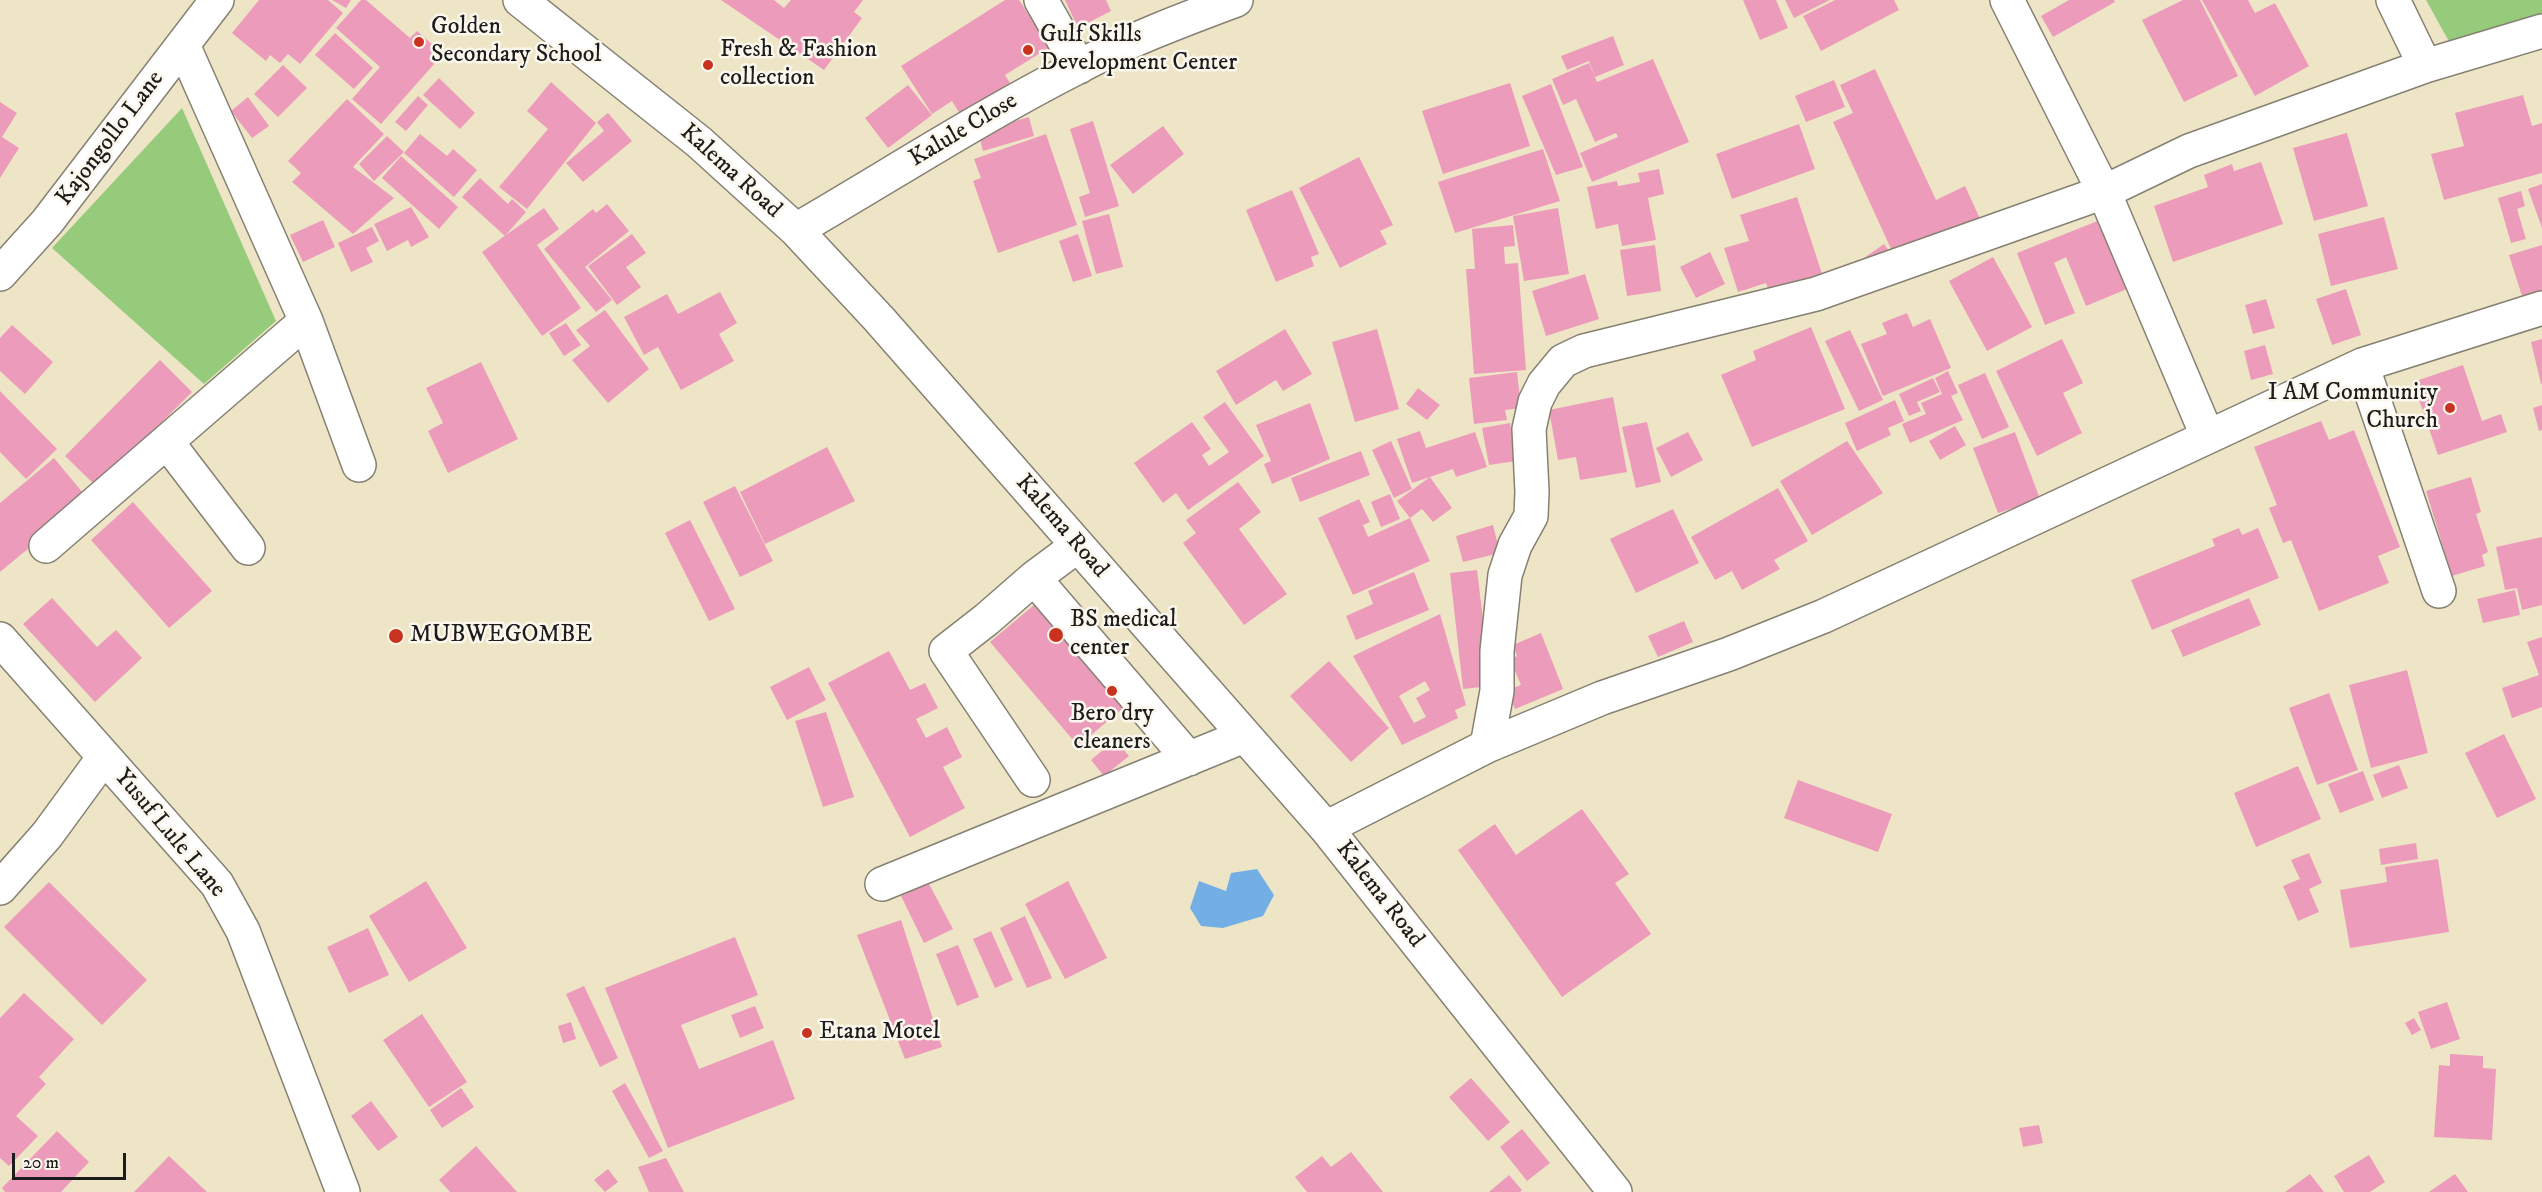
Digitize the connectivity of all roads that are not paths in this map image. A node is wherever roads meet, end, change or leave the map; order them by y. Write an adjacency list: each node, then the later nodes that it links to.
1 (217, 0): 8 (street, Kajongollo Lane)
2 (520, 0): 12 (street, Kalema Road)
3 (1041, 0): 9 (street)
4 (1236, 0): 9 (street, Kalule Close)
5 (2007, 0): 11 (street)
6 (2392, 0): 10 (street)
7 (2542, 31): 10 (street)
8 (183, 45): 13 (street, Kajongollo Lane); 15 (street)
9 (1078, 66): 12 (street, Kalule Close)
10 (2425, 66): 11 (street)
11 (2104, 192): 17 (street); 27 (street)
12 (796, 230): 21 (street, Kalema Road)
13 (0, 274)
14 (2542, 308): 16 (street)
15 (306, 321): 18 (street); 19 (street)
16 (2362, 365): 17 (street); 24 (street)
17 (2207, 435): 27 (street)
18 (167, 442): 20 (street); 22 (street)
19 (359, 465)
20 (46, 546)
21 (1077, 546): 23 (street); 26 (street, Kalema Road)
22 (248, 548)
23 (1034, 578): 29 (street); 30 (street)
24 (2439, 591)
25 (0, 639): 28 (street, Yusuf Lule Lane)
26 (1244, 736): 29 (street); 31 (street, Kalema Road)
27 (1487, 746): 31 (street)
28 (104, 757): 33 (street); 34 (street, Yusuf Lule Lane)
29 (1189, 759): 32 (street)
30 (1032, 780)
31 (1326, 828): 35 (street, Kalema Road)
32 (882, 884)
33 (0, 888)
34 (343, 1192)
35 (1615, 1192)

